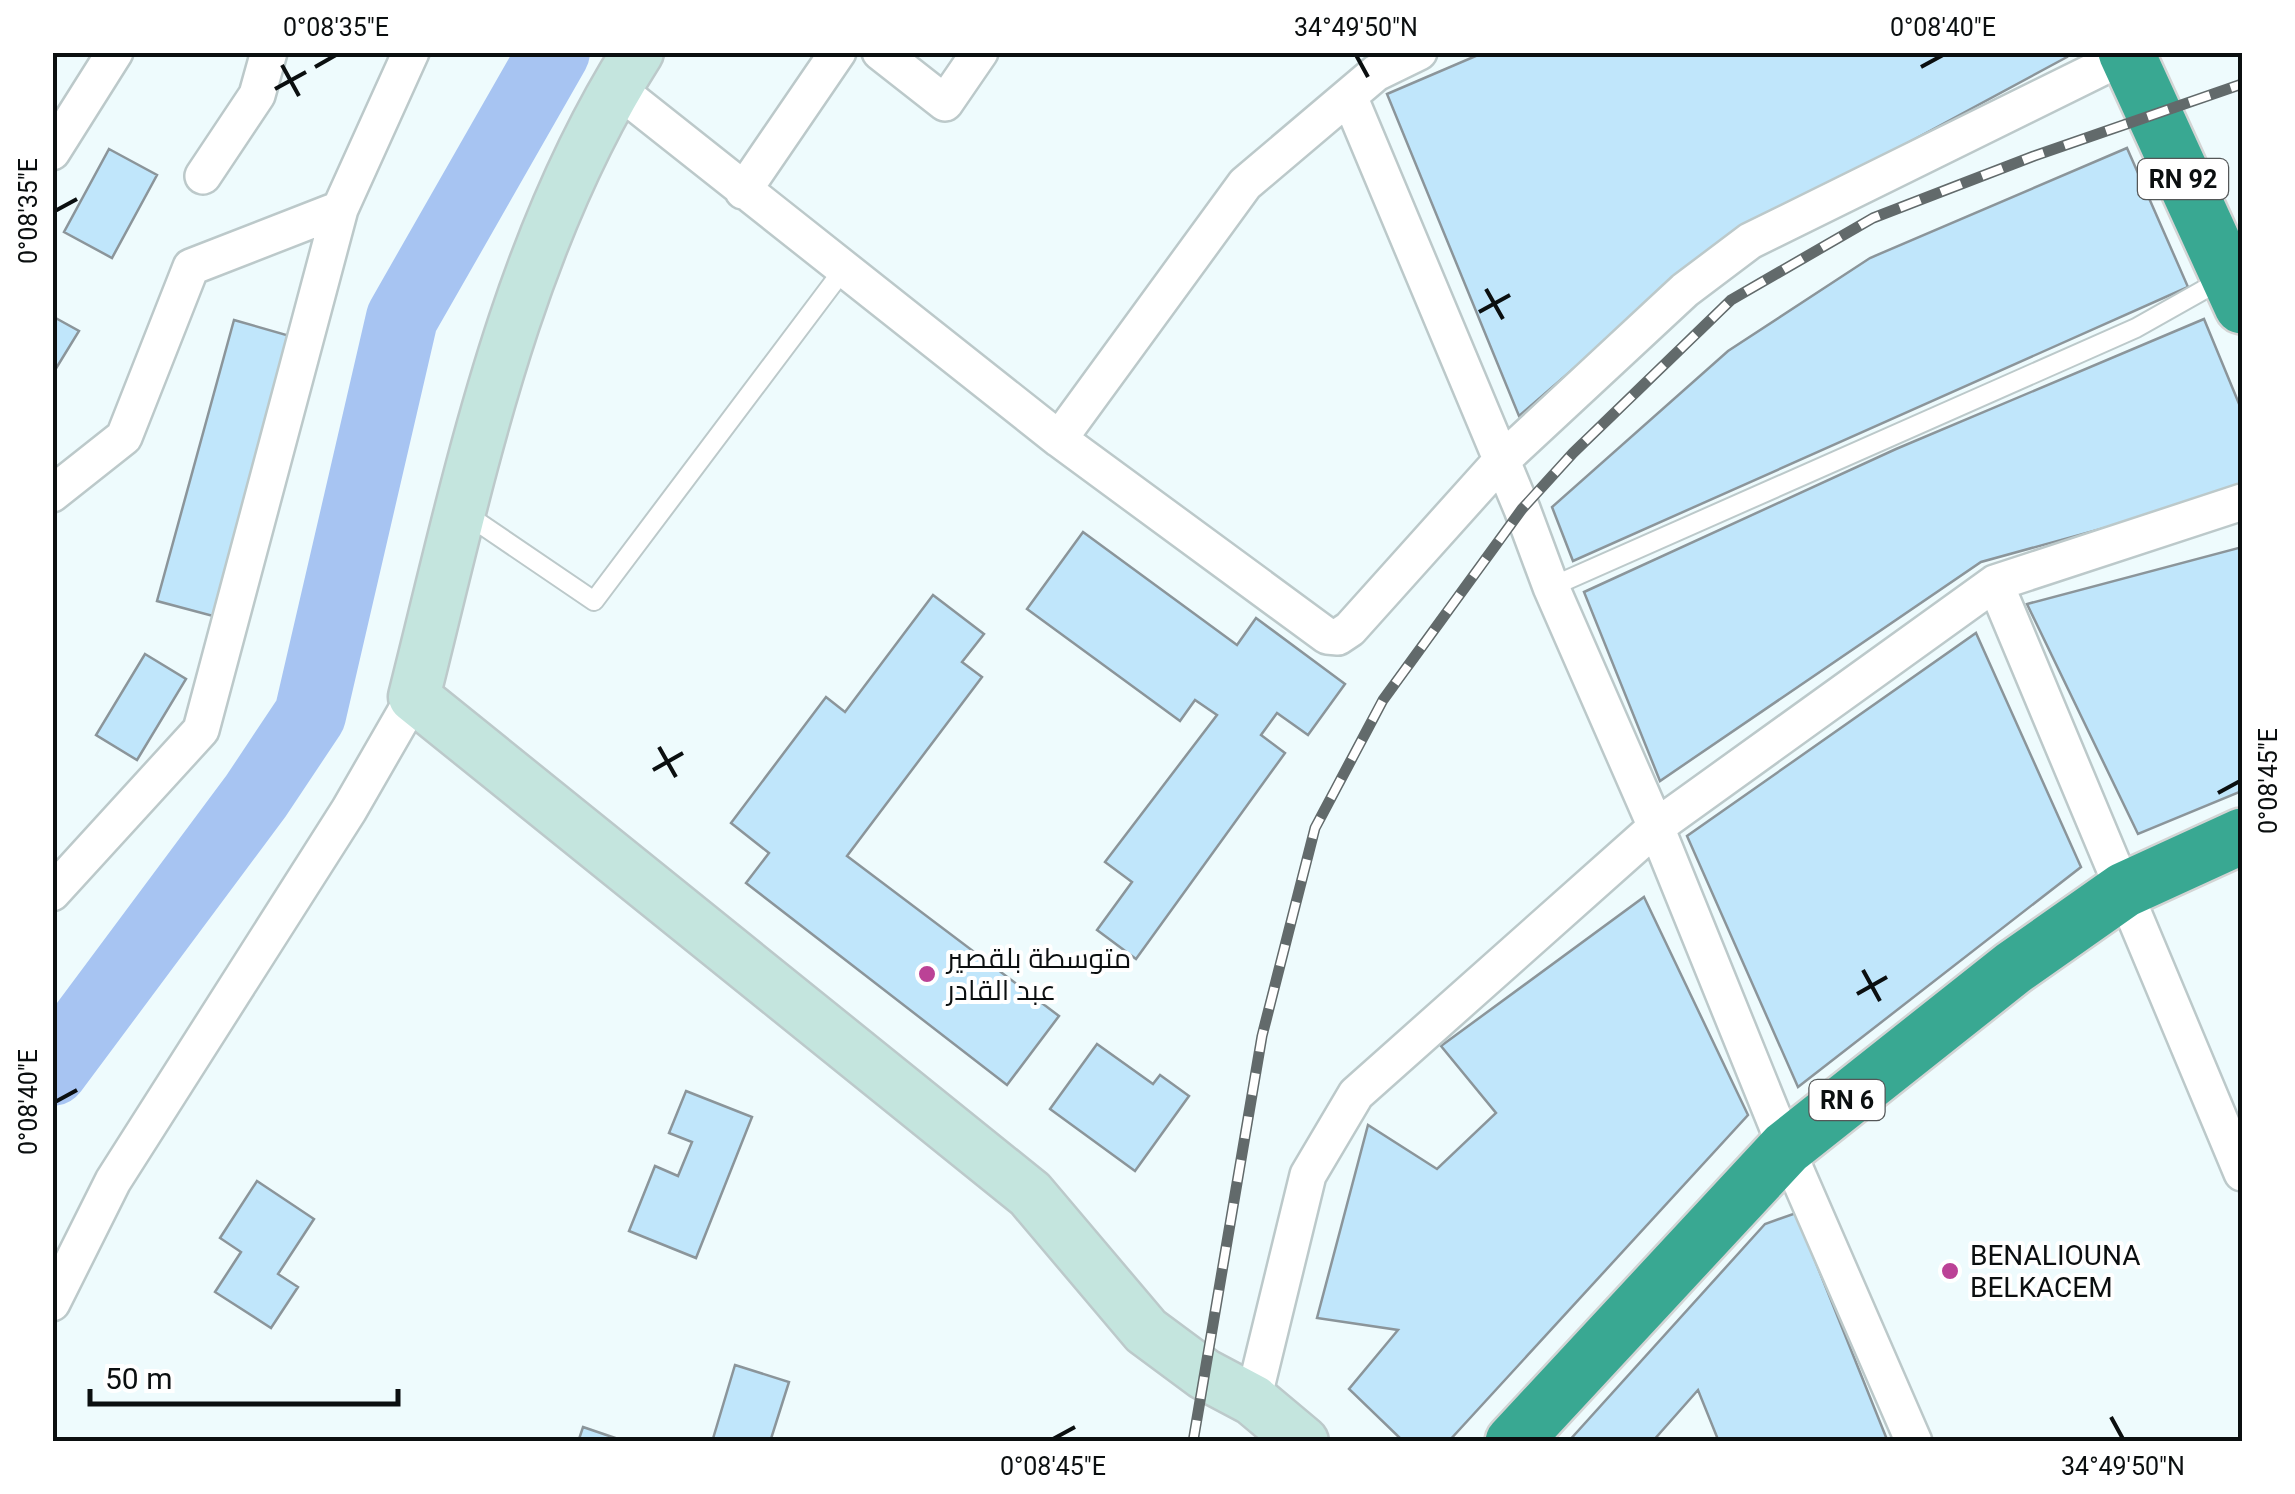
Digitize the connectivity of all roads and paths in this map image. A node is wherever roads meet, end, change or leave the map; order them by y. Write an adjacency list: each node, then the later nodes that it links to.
1 (116, 52): 11 (street)
2 (269, 52): 12 (street)
3 (411, 52): 14 (street)
4 (838, 52): 13 (street)
5 (880, 52): 6 (street)
6 (980, 52)
7 (1418, 52): 10 (street)
8 (2126, 54): 16 (highway, RN 92); 18 (street)
9 (627, 70): 13 (street); 21 (street)
10 (1349, 96): 17 (street); 18 (street)
11 (52, 152)
12 (203, 176)
13 (743, 192): 15 (street)
14 (340, 209): 19 (street); 28 (street)
15 (842, 270): 17 (street); 21 (lane)
16 (2238, 284): 23 (lane)
17 (1059, 439): 18 (street)
18 (1500, 462): 23 (street)
19 (52, 494)
20 (2242, 502): 22 (street)
21 (461, 511): 24 (street)
22 (1995, 584): 25 (street); 27 (street)
23 (1552, 588): 25 (street)
24 (414, 697): 31 (street); 32 (street)
25 (1656, 828): 29 (street); 32 (street)
26 (2242, 836): 27 (highway, RN 6)
27 (2124, 890): 29 (highway, RN 6); 30 (street)
28 (52, 893)
29 (1786, 1148): 34 (highway, RN 6); 35 (street)
30 (2242, 1173)
31 (52, 1304)
32 (1253, 1400): 33 (street)
33 (1303, 1442)
34 (1513, 1442)
35 (1914, 1442)

